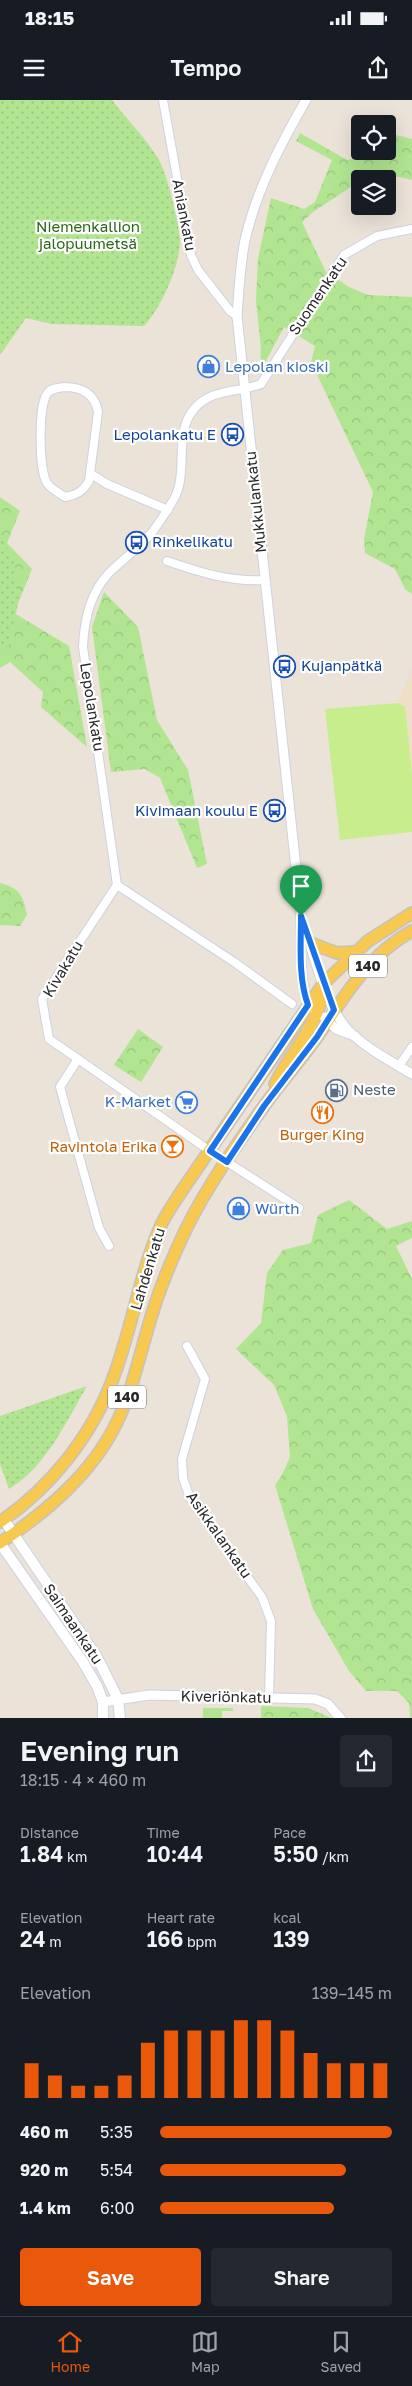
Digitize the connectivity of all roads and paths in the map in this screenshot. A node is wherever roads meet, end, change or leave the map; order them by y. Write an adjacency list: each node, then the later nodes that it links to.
1 (163, 100): 4 (street, Aniankatu)
2 (306, 100): 4 (street, Mukkulankatu)
3 (412, 229): 5 (street, Suomenkatu)
4 (237, 316): 5 (street, Mukkulankatu)
5 (245, 389): 7 (street, Lepolankatu); 9 (street, Mukkulankatu)
6 (91, 474): 6 (street); 7 (street)
7 (168, 510): 10 (street, Lepolankatu)
8 (167, 561): 9 (street)
9 (264, 580): 12 (street, Mukkulankatu)
10 (116, 885): 17 (street); 23 (street, Kivakatu)
11 (412, 913): 15 (main road, Lahdenkatu / 140)
12 (301, 916): 14 (street, Mukkulankatu); 18 (street, Mukkulankatu)
13 (412, 931): 19 (main road, Lahdenkatu / 140)
14 (310, 943): 15 (main road); 16 (street, Mukkulankatu)
15 (354, 952): 16 (main road, Lahdenkatu / 140)
16 (324, 984): 18 (main road, Lahdenkatu / 140); 19 (street, Mukkulankatu); 20 (main road)
17 (292, 1004)
18 (308, 1005): 20 (street); 26 (main road, Lahdenkatu / 140)
19 (334, 1010): 20 (main road, Lahdenkatu / 140); 21 (street, Mukkulankatu)
20 (323, 1016): 21 (street); 27 (main road, Lahdenkatu / 140)
21 (355, 1036): 24 (street)
22 (412, 1047): 24 (street)
23 (78, 1059): 26 (street, Kivakatu); 29 (street)
24 (399, 1066): 25 (street)
25 (412, 1074)
26 (210, 1151): 27 (street, Kivakatu); 31 (main road, Lahdenkatu / 140)
27 (227, 1162): 28 (street, Kivakatu); 32 (main road, Lahdenkatu / 140)
28 (299, 1208)
29 (109, 1246)
30 (187, 1346): 34 (street, Asikkalankatu)
31 (1, 1518): 32 (main road, Saimaankatu)
32 (13, 1535): 33 (main road, Lahdenkatu / 140); 35 (main road, Saimaankatu)
33 (0, 1543): 36 (main road, Saimaankatu)
34 (269, 1697): 35 (street, Kiveriönkatu); 39 (street, Kiveriönkatu)
35 (118, 1699): 36 (street, Kiveriönkatu); 38 (main road, Saimaankatu)
36 (103, 1702): 37 (main road, Saimaankatu)
37 (103, 1718)
38 (120, 1718)
39 (341, 1718)

